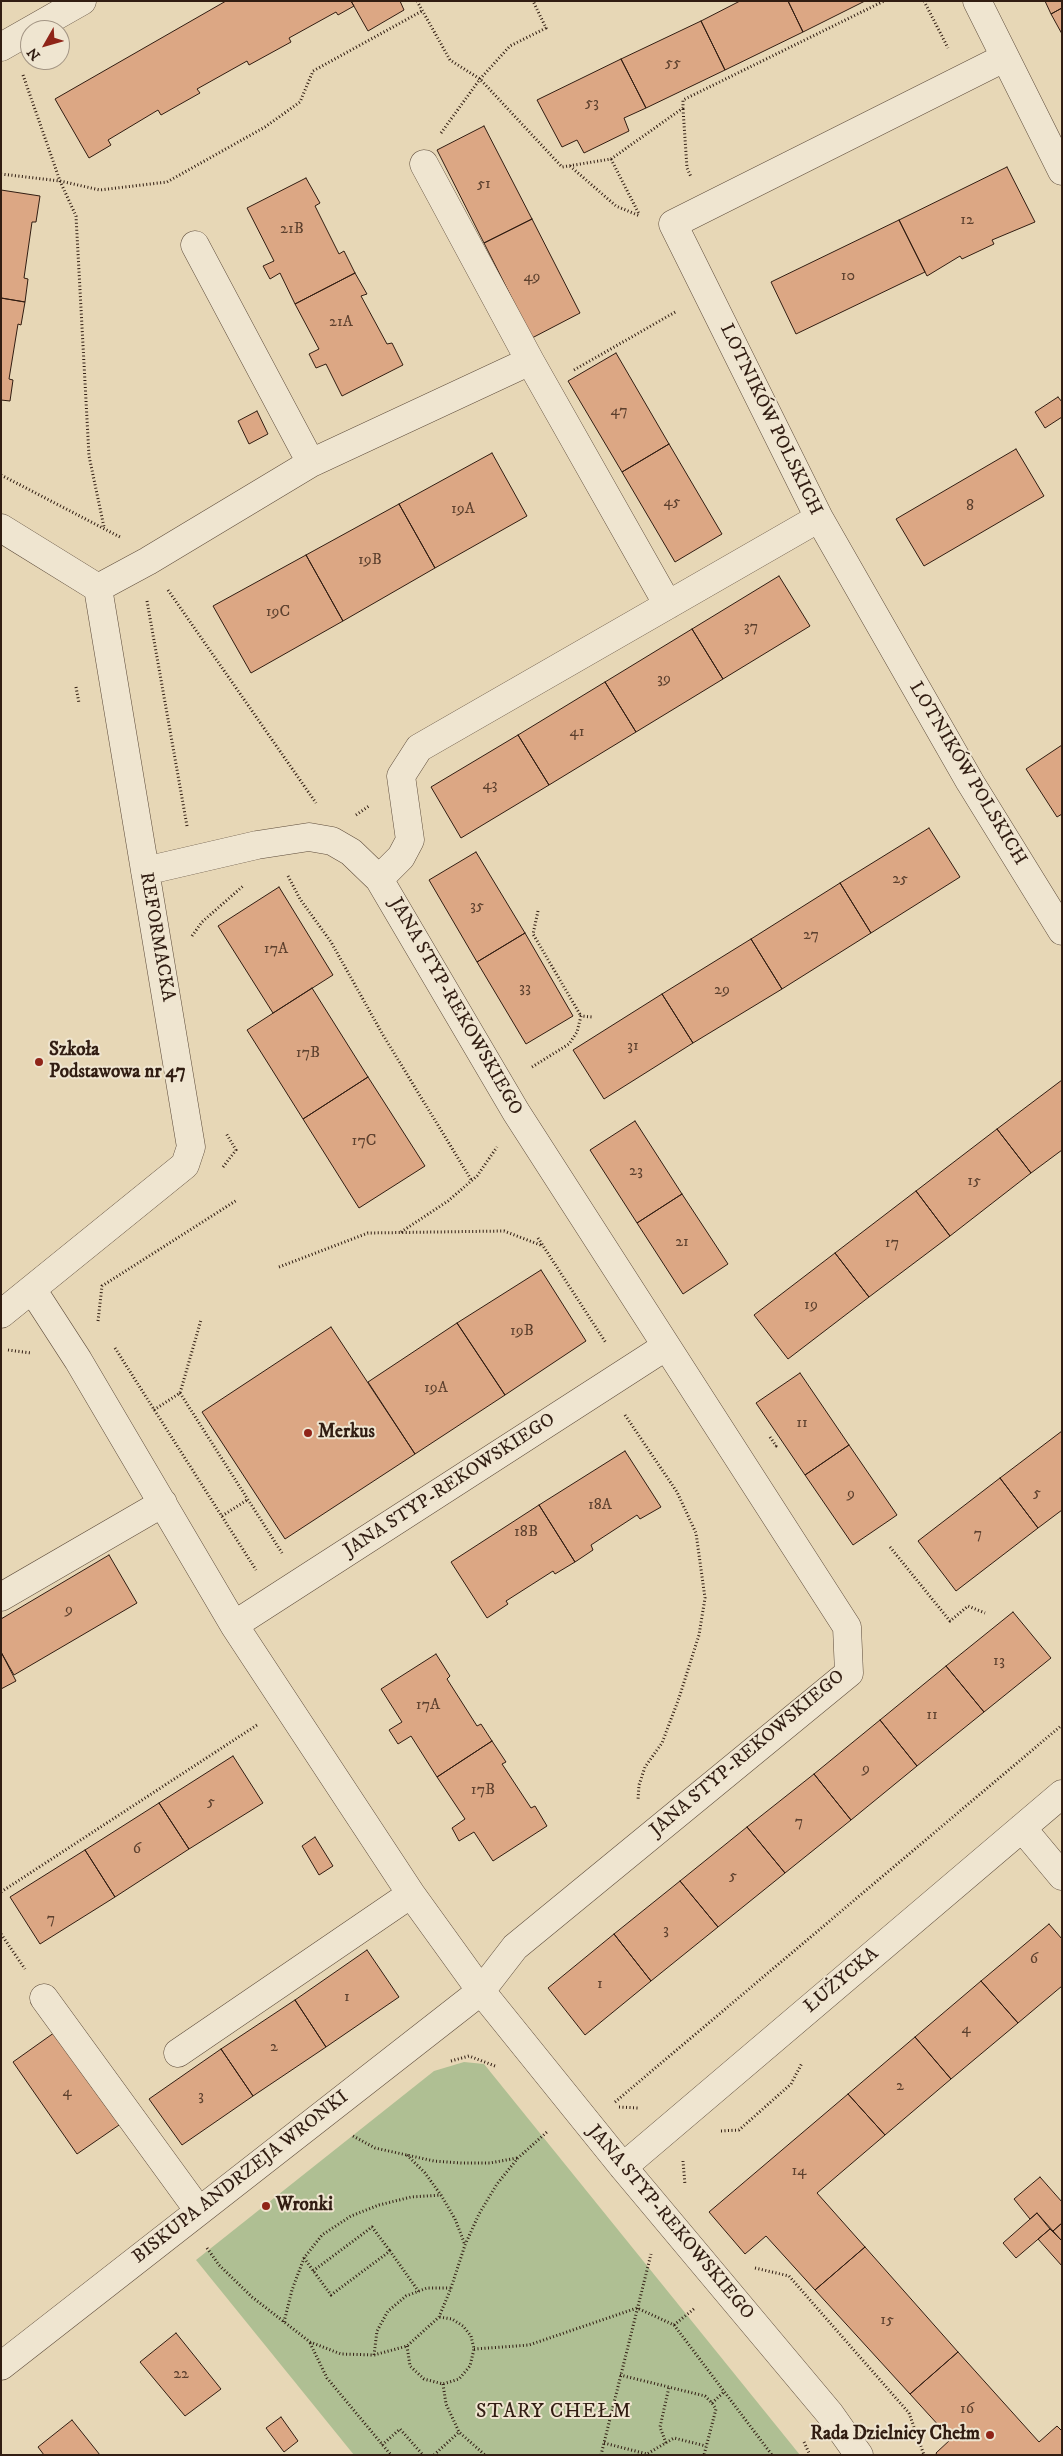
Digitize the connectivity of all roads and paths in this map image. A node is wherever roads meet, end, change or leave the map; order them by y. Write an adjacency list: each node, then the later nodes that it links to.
1 (82, 1): 8 (street)
2 (417, 1): 7 (path)
3 (533, 1): 11 (path)
4 (884, 1): 12 (path)
5 (924, 1): 10 (path)
6 (976, 1): 9 (street)
7 (422, 10): 11 (path); 17 (path)
8 (6, 44): 17 (path)
9 (1004, 58): 10 (street, LOTNIKÓW POLSKICH); 15 (street)
10 (963, 78): 18 (street, LOTNIKÓW POLSKICH)
11 (480, 79): 13 (path); 14 (path)
12 (683, 108): 14 (path); 18 (path)
13 (424, 164): 22 (street)
14 (570, 166): 19 (path)
15 (1062, 171)
16 (1, 174): 17 (path)
17 (60, 181): 27 (path)
18 (705, 207): 26 (street, LOTNIKÓW POLSKICH)
19 (640, 216)
20 (195, 245): 24 (street)
21 (678, 310): 23 (path)
22 (530, 361): 23 (street); 24 (street)
23 (545, 386): 31 (street)
24 (311, 463): 29 (street)
25 (1, 475): 27 (path)
26 (819, 518): 31 (street); 40 (street, LOTNIKÓW POLSKICH)
27 (104, 527): 29 (path)
28 (1, 528): 30 (street)
29 (148, 561): 30 (street); 34 (path)
30 (98, 588): 36 (street, REFORMACKA)
31 (668, 605): 37 (street)
32 (76, 683): 33 (path)
33 (80, 711)
34 (317, 804)
35 (278, 842): 36 (street, JANA STYP-REKOWSKIEGO); 37 (street, JANA STYP-REKOWSKIEGO); 46 (path)
36 (145, 871): 54 (street, REFORMACKA)
37 (379, 878): 45 (street, JANA STYP-REKOWSKIEGO)
38 (246, 884): 41 (path)
39 (538, 911): 42 (path)
40 (1062, 931)
41 (187, 943)
42 (581, 1016): 43 (path); 44 (path)
43 (592, 1017)
44 (531, 1068)
45 (516, 1112): 46 (path); 59 (street, JANA STYP-REKOWSKIEGO)
46 (472, 1181): 48 (path)
47 (237, 1200): 53 (path)
48 (401, 1232): 50 (path); 52 (path)
49 (538, 1238): 50 (path)
50 (543, 1246): 60 (path)
51 (118, 1266): 53 (path)
52 (279, 1267)
53 (123, 1273): 57 (path)
54 (32, 1290): 55 (street, REFORMACKA); 64 (street, JANA STYP-REKOWSKIEGO)
55 (1, 1314)
56 (201, 1320): 61 (path)
57 (102, 1327)
58 (111, 1342): 62 (path)
59 (665, 1347): 60 (street, JANA STYP-REKOWSKIEGO); 76 (street, JANA STYP-REKOWSKIEGO)
60 (618, 1378): 69 (street, JANA STYP-REKOWSKIEGO); 76 (path)
61 (180, 1393): 62 (path); 63 (path)
62 (154, 1410): 65 (path)
63 (247, 1500): 65 (path); 67 (path)
64 (163, 1503): 68 (street); 71 (street, JANA STYP-REKOWSKIEGO)
65 (222, 1516): 69 (path)
66 (890, 1547): 70 (path)
67 (285, 1558)
68 (1, 1597)
69 (269, 1602): 71 (street, JANA STYP-REKOWSKIEGO)
70 (984, 1613)
71 (234, 1625): 79 (street, JANA STYP-REKOWSKIEGO)
72 (260, 1723): 78 (path)
73 (1062, 1725): 87 (path)
74 (1062, 1794): 75 (street, ŁUŻYCKA)
75 (1022, 1828): 77 (street); 94 (street, ŁUŻYCKA)
76 (638, 1846): 81 (street, JANA STYP-REKOWSKIEGO)
77 (1062, 1876)
78 (1, 1892)
79 (411, 1894): 81 (street, JANA STYP-REKOWSKIEGO); 83 (street)
80 (1, 1934): 82 (path)
81 (481, 1991): 94 (street, JANA STYP-REKOWSKIEGO); 97 (street, BISKUPA ANDRZEJA WRONKI)
82 (44, 1998): 97 (street)
83 (178, 2053)
84 (806, 2056): 88 (path)
85 (443, 2063): 86 (path)
86 (498, 2067)
87 (610, 2106)
88 (720, 2132)
89 (556, 2134): 93 (path)
90 (363, 2142): 91 (path)
91 (406, 2154): 93 (path); 96 (path)
92 (683, 2154): 95 (path)
93 (518, 2158): 98 (path)
94 (623, 2167): 136 (street, JANA STYP-REKOWSKIEGO)
95 (686, 2190)
96 (441, 2195): 98 (path); 102 (path)
97 (199, 2211): 116 (street, BISKUPA ANDRZEJA WRONKI)
98 (465, 2245): 105 (path)
99 (208, 2250): 110 (path)
100 (390, 2251): 104 (path); 104 (path); 106 (path)
101 (658, 2254): 108 (path)
102 (304, 2258): 104 (path); 110 (path)
103 (753, 2268): 137 (path)
104 (313, 2271)
105 (451, 2288): 106 (path); 109 (path)
106 (419, 2292): 115 (path)
107 (701, 2303): 111 (path)
108 (637, 2308): 111 (path); 114 (path); 117 (path)
109 (439, 2317): 113 (path); 114 (path)
110 (284, 2322): 112 (path)
111 (674, 2325): 120 (path)
112 (310, 2342): 115 (path); 126 (path)
113 (407, 2346): 115 (path); 118 (path)
114 (474, 2349): 118 (path)
115 (374, 2355)
116 (1, 2366)
117 (620, 2375): 119 (path); 124 (path)
118 (443, 2384): 122 (path)
119 (669, 2387): 121 (path); 125 (path)
120 (725, 2391): 121 (path); 134 (path)
121 (712, 2403): 127 (path)
122 (459, 2432): 130 (path); 131 (path)
123 (803, 2439): 135 (path)
124 (604, 2443): 125 (path); 132 (path)
125 (666, 2443): 127 (path)
126 (382, 2445): 128 (path); 129 (path)
127 (706, 2446): 133 (path)
128 (391, 2455)
129 (423, 2455)
130 (434, 2455)
131 (485, 2455)
132 (601, 2455)
133 (704, 2455)
134 (772, 2455)
135 (810, 2455)
136 (858, 2455)
137 (924, 2455)

